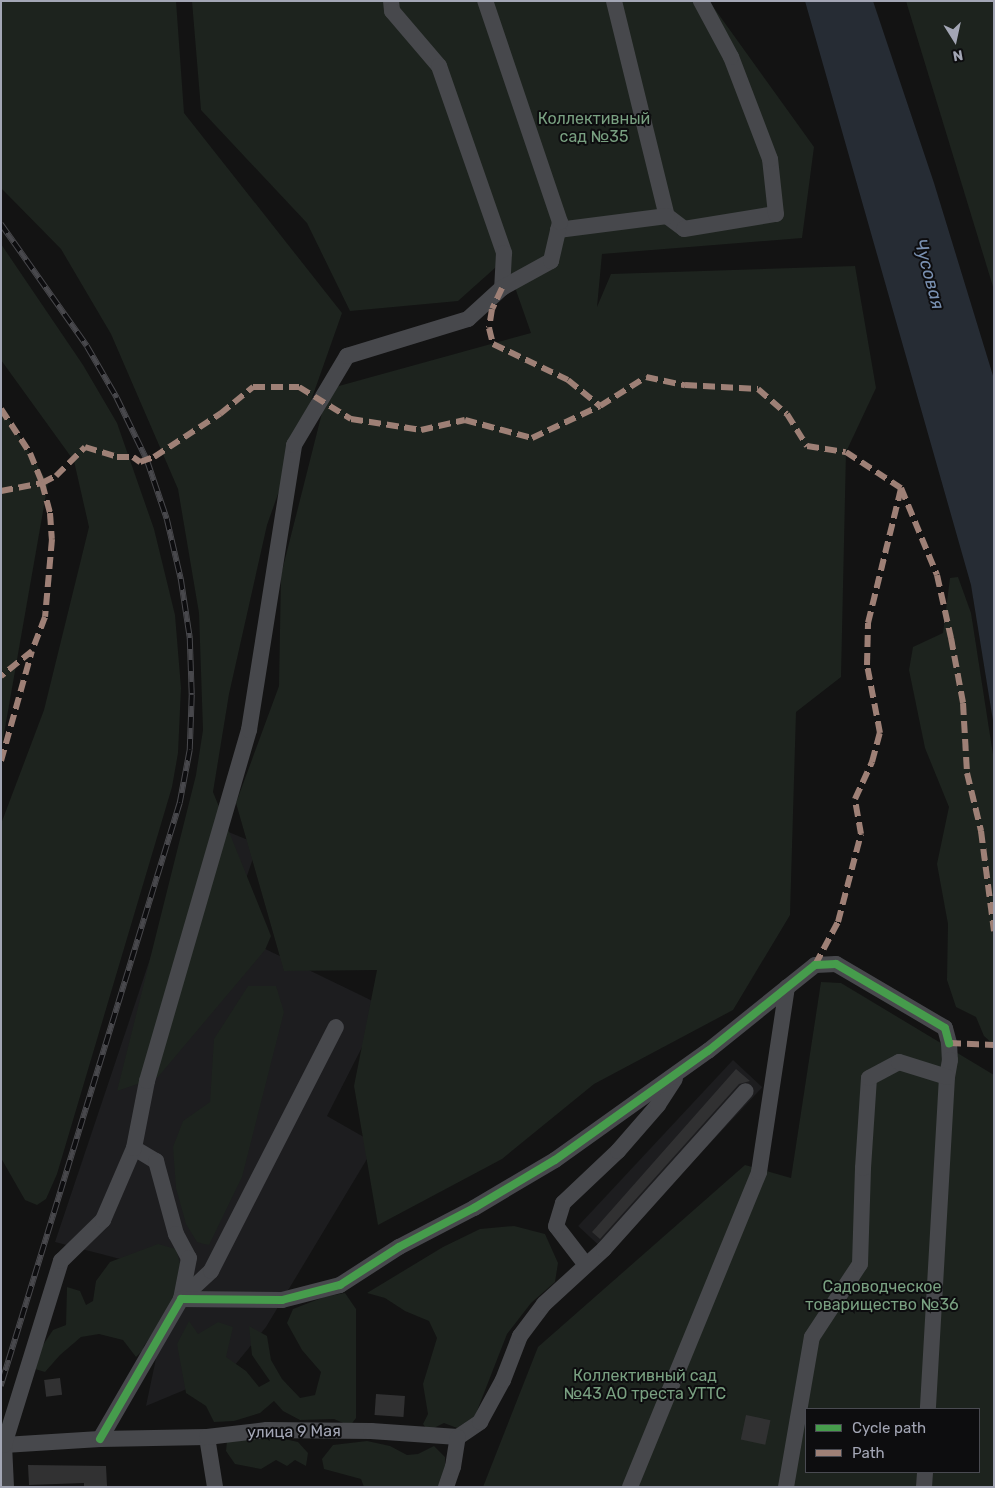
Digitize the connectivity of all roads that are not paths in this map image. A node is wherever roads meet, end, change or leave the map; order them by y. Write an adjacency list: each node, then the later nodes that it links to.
1 (391, 1): 7 (street)
2 (485, 1): 6 (street)
3 (614, 1): 5 (street)
4 (701, 1): 5 (street)
5 (667, 216): 6 (street)
6 (558, 230): 7 (street)
7 (502, 288): 13 (street)
8 (787, 987): 10 (street); 11 (street); 25 (street)
9 (336, 1027): 15 (street)
10 (681, 1070): 14 (street); 15 (street)
11 (947, 1078): 16 (street); 26 (street)
12 (746, 1092): 14 (street)
13 (134, 1148): 15 (street); 20 (street)
14 (586, 1265): 18 (street)
15 (181, 1299): 19 (street)
16 (928, 1408)
17 (207, 1437): 18 (street, улица 9 Мая); 19 (street, улица 9 Мая); 23 (street)
18 (458, 1437): 24 (street)
19 (100, 1438): 20 (street, улица 9 Мая)
20 (3, 1443): 22 (street)
21 (925, 1473): 27 (street)
22 (6, 1487)
23 (215, 1487)
24 (446, 1487)
25 (630, 1487)
26 (786, 1487)
27 (924, 1487)

